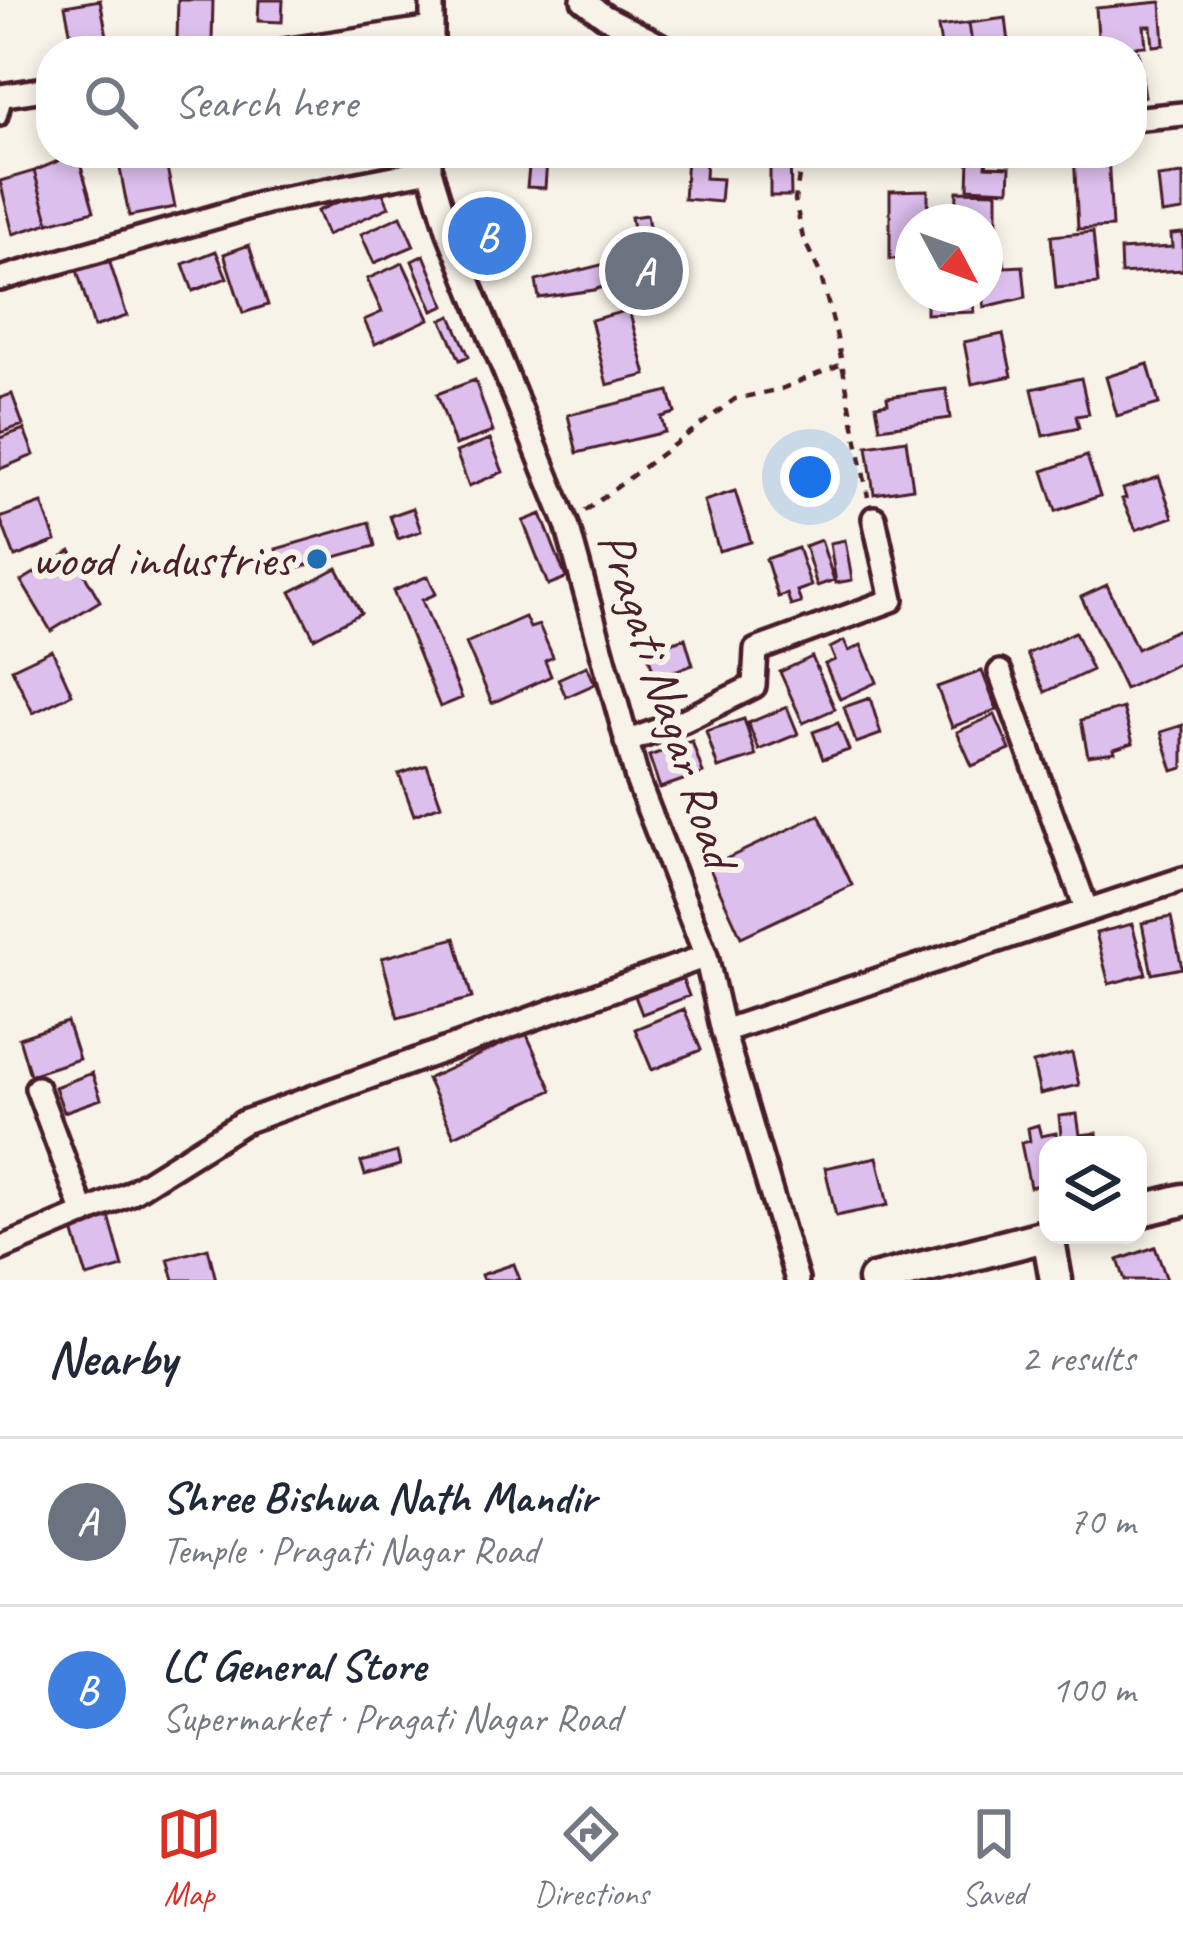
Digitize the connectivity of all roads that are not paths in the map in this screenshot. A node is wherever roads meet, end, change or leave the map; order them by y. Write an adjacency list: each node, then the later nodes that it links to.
1 (432, 0): 3 (street)
2 (583, 0): 6 (street)
3 (432, 28): 4 (street); 5 (street)
4 (380, 36)
5 (432, 36)
6 (643, 36)
7 (36, 90): 8 (street)
8 (4, 95): 11 (lane)
9 (1183, 114): 10 (street)
10 (1147, 118)
11 (0, 119)
12 (405, 168): 14 (street)
13 (432, 168): 17 (street, Pragati Nagar Road)
14 (0, 279)
15 (874, 518): 17 (street)
16 (1000, 672): 19 (street)
17 (626, 742): 20 (street, Pragati Nagar Road)
18 (1183, 879): 19 (street)
19 (1087, 911): 21 (street)
20 (706, 956): 21 (street, Pragati Nagar Road); 25 (street)
21 (723, 1031): 29 (street, Pragati Nagar Road)
22 (37, 1088): 25 (street)
23 (1183, 1200): 24 (street)
24 (1147, 1209)
25 (84, 1214): 28 (street)
26 (1039, 1237): 30 (street)
27 (1050, 1244): 31 (street)
28 (0, 1250)
29 (797, 1280)
30 (874, 1280)
31 (1056, 1280)

